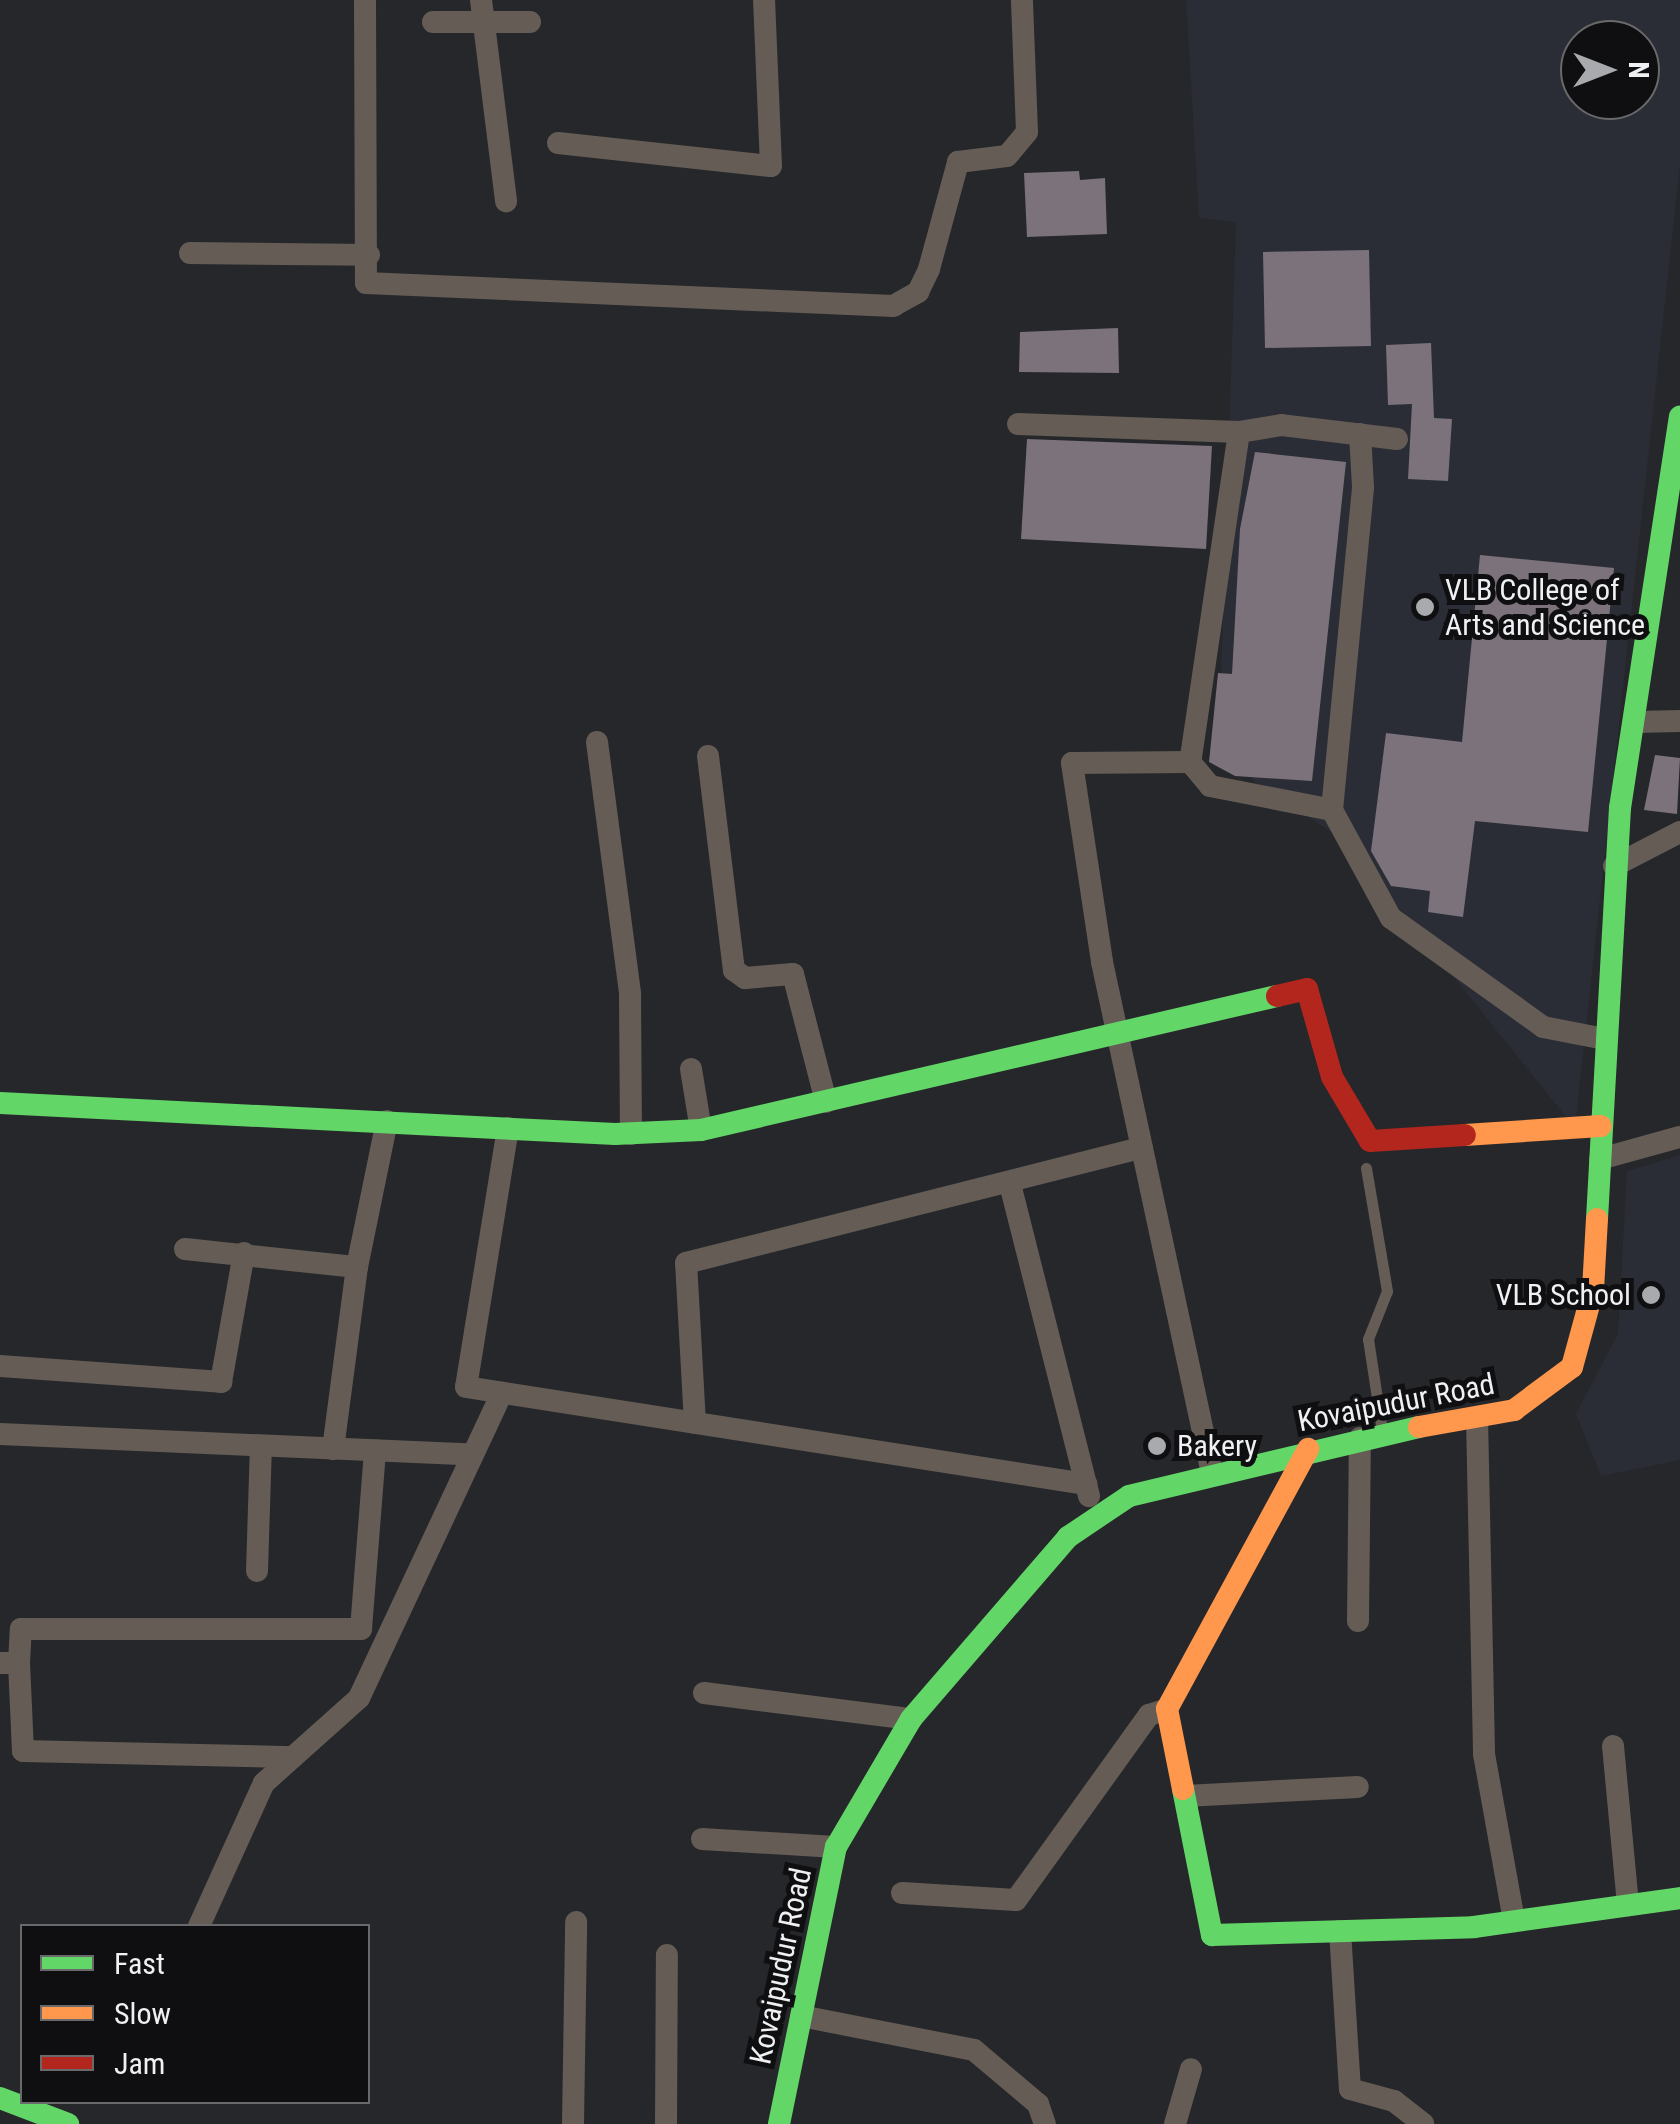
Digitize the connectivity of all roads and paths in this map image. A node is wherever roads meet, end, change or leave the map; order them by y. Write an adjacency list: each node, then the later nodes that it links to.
1 (365, 0): 10 (street)
2 (764, 0): 7 (street)
3 (1022, 0): 10 (street)
4 (480, 10): 5 (street); 6 (street); 8 (street)
5 (433, 22)
6 (530, 22)
7 (558, 143)
8 (506, 202)
9 (190, 253): 10 (street)
10 (369, 255)
11 (1680, 416): 16 (street, Kovaipudur Road)
12 (1018, 424): 13 (street)
13 (1239, 432): 14 (street); 21 (street)
14 (1360, 434): 15 (street); 22 (street)
15 (1398, 440)
16 (1669, 564): 18 (street, Kovaipudur Road)
17 (1680, 721): 18 (street)
18 (1636, 722): 24 (street, Kovaipudur Road)
19 (597, 742): 34 (street)
20 (708, 756): 28 (street)
21 (1190, 762): 22 (street); 25 (street)
22 (1332, 810): 26 (street)
23 (1680, 832): 24 (street)
24 (1614, 866): 26 (street, Kovaipudur Road)
25 (1118, 1036): 28 (street); 31 (street); 36 (street)
26 (1605, 1040): 31 (street, Kovaipudur Road)
27 (691, 1069): 33 (street)
28 (826, 1102): 33 (street)
29 (0, 1103): 30 (street)
30 (387, 1121): 32 (street); 42 (street)
31 (1601, 1126): 37 (street, Kovaipudur Road)
32 (508, 1128): 34 (street); 44 (street)
33 (701, 1130): 34 (street)
34 (631, 1134)
35 (1680, 1137): 37 (street)
36 (1142, 1148): 39 (street); 54 (street)
37 (1600, 1159): 45 (street, Kovaipudur Road)
38 (1366, 1168): 48 (lane)
39 (1010, 1184): 46 (street); 55 (street)
40 (185, 1249): 41 (street)
41 (244, 1253): 42 (street); 43 (street)
42 (357, 1267): 50 (street)
43 (0, 1366)
44 (502, 1393): 46 (street); 53 (street)
45 (1477, 1417): 48 (street, Kovaipudur Road); 72 (street)
46 (695, 1423): 55 (street)
47 (0, 1434): 49 (street)
48 (1371, 1436): 51 (street, Kovaipudur Road); 58 (street)
49 (261, 1447): 50 (street); 57 (street)
50 (333, 1449): 52 (street)
51 (1308, 1449): 54 (street, Kovaipudur Road); 61 (street)
52 (375, 1451): 53 (street); 59 (street)
53 (472, 1455): 64 (street)
54 (1212, 1474): 56 (street, Kovaipudur Road)
55 (1086, 1484): 56 (street)
56 (1094, 1519): 62 (street, Kovaipudur Road)
57 (258, 1571)
58 (1358, 1620)
59 (10, 1663): 64 (street)
60 (704, 1694): 62 (street)
61 (1168, 1709): 66 (street); 69 (street)
62 (912, 1720): 68 (street, Kovaipudur Road)
63 (1613, 1746): 71 (street)
64 (293, 1757): 74 (street)
65 (1358, 1786): 66 (street)
66 (1185, 1796): 75 (street)
67 (702, 1839): 68 (street)
68 (836, 1846): 77 (street, Kovaipudur Road)
69 (902, 1893)
70 (1680, 1898): 71 (street)
71 (1628, 1905): 72 (street)
72 (1514, 1921): 75 (street)
73 (576, 1922): 81 (street)
74 (200, 1924)
75 (1340, 1931): 86 (street)
76 (667, 1955): 82 (street)
77 (801, 2016): 83 (street, Kovaipudur Road); 84 (street)
78 (1191, 2069): 85 (street)
79 (0, 2098): 80 (street)
80 (68, 2124)
81 (574, 2124)
82 (666, 2124)
83 (779, 2124)
84 (1044, 2124)
85 (1175, 2124)
86 (1423, 2124)

